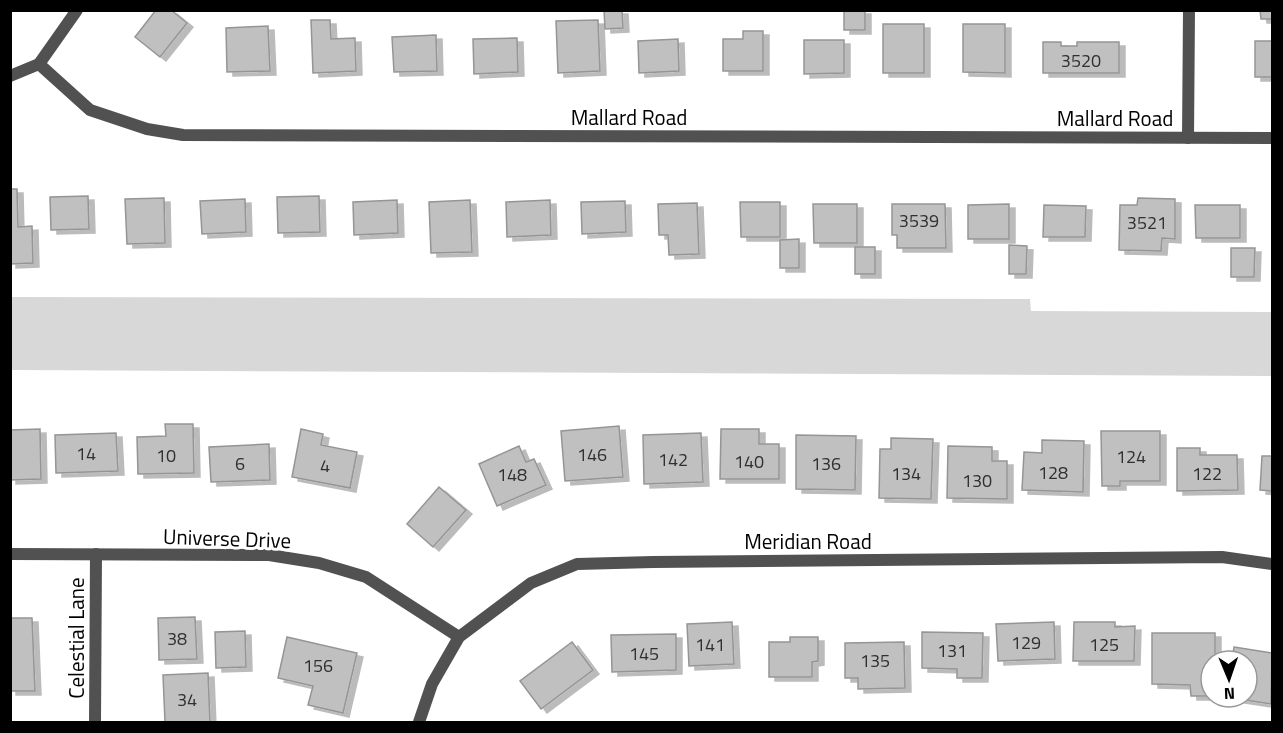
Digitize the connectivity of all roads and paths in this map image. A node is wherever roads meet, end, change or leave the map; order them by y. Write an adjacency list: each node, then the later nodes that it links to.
1 (77, 10): 3 (street)
2 (1189, 10): 5 (street)
3 (39, 64): 4 (street); 5 (street, Mallard Road)
4 (10, 76)
5 (1188, 138): 6 (street, Mallard Road)
6 (1272, 138)
7 (10, 554): 8 (street, Universe Drive)
8 (96, 554): 10 (street, Universe Drive); 11 (street, Celestial Lane)
9 (1272, 564): 10 (street, Meridian Road)
10 (459, 637): 12 (street, Meridian Road)
11 (95, 723)
12 (419, 723)

